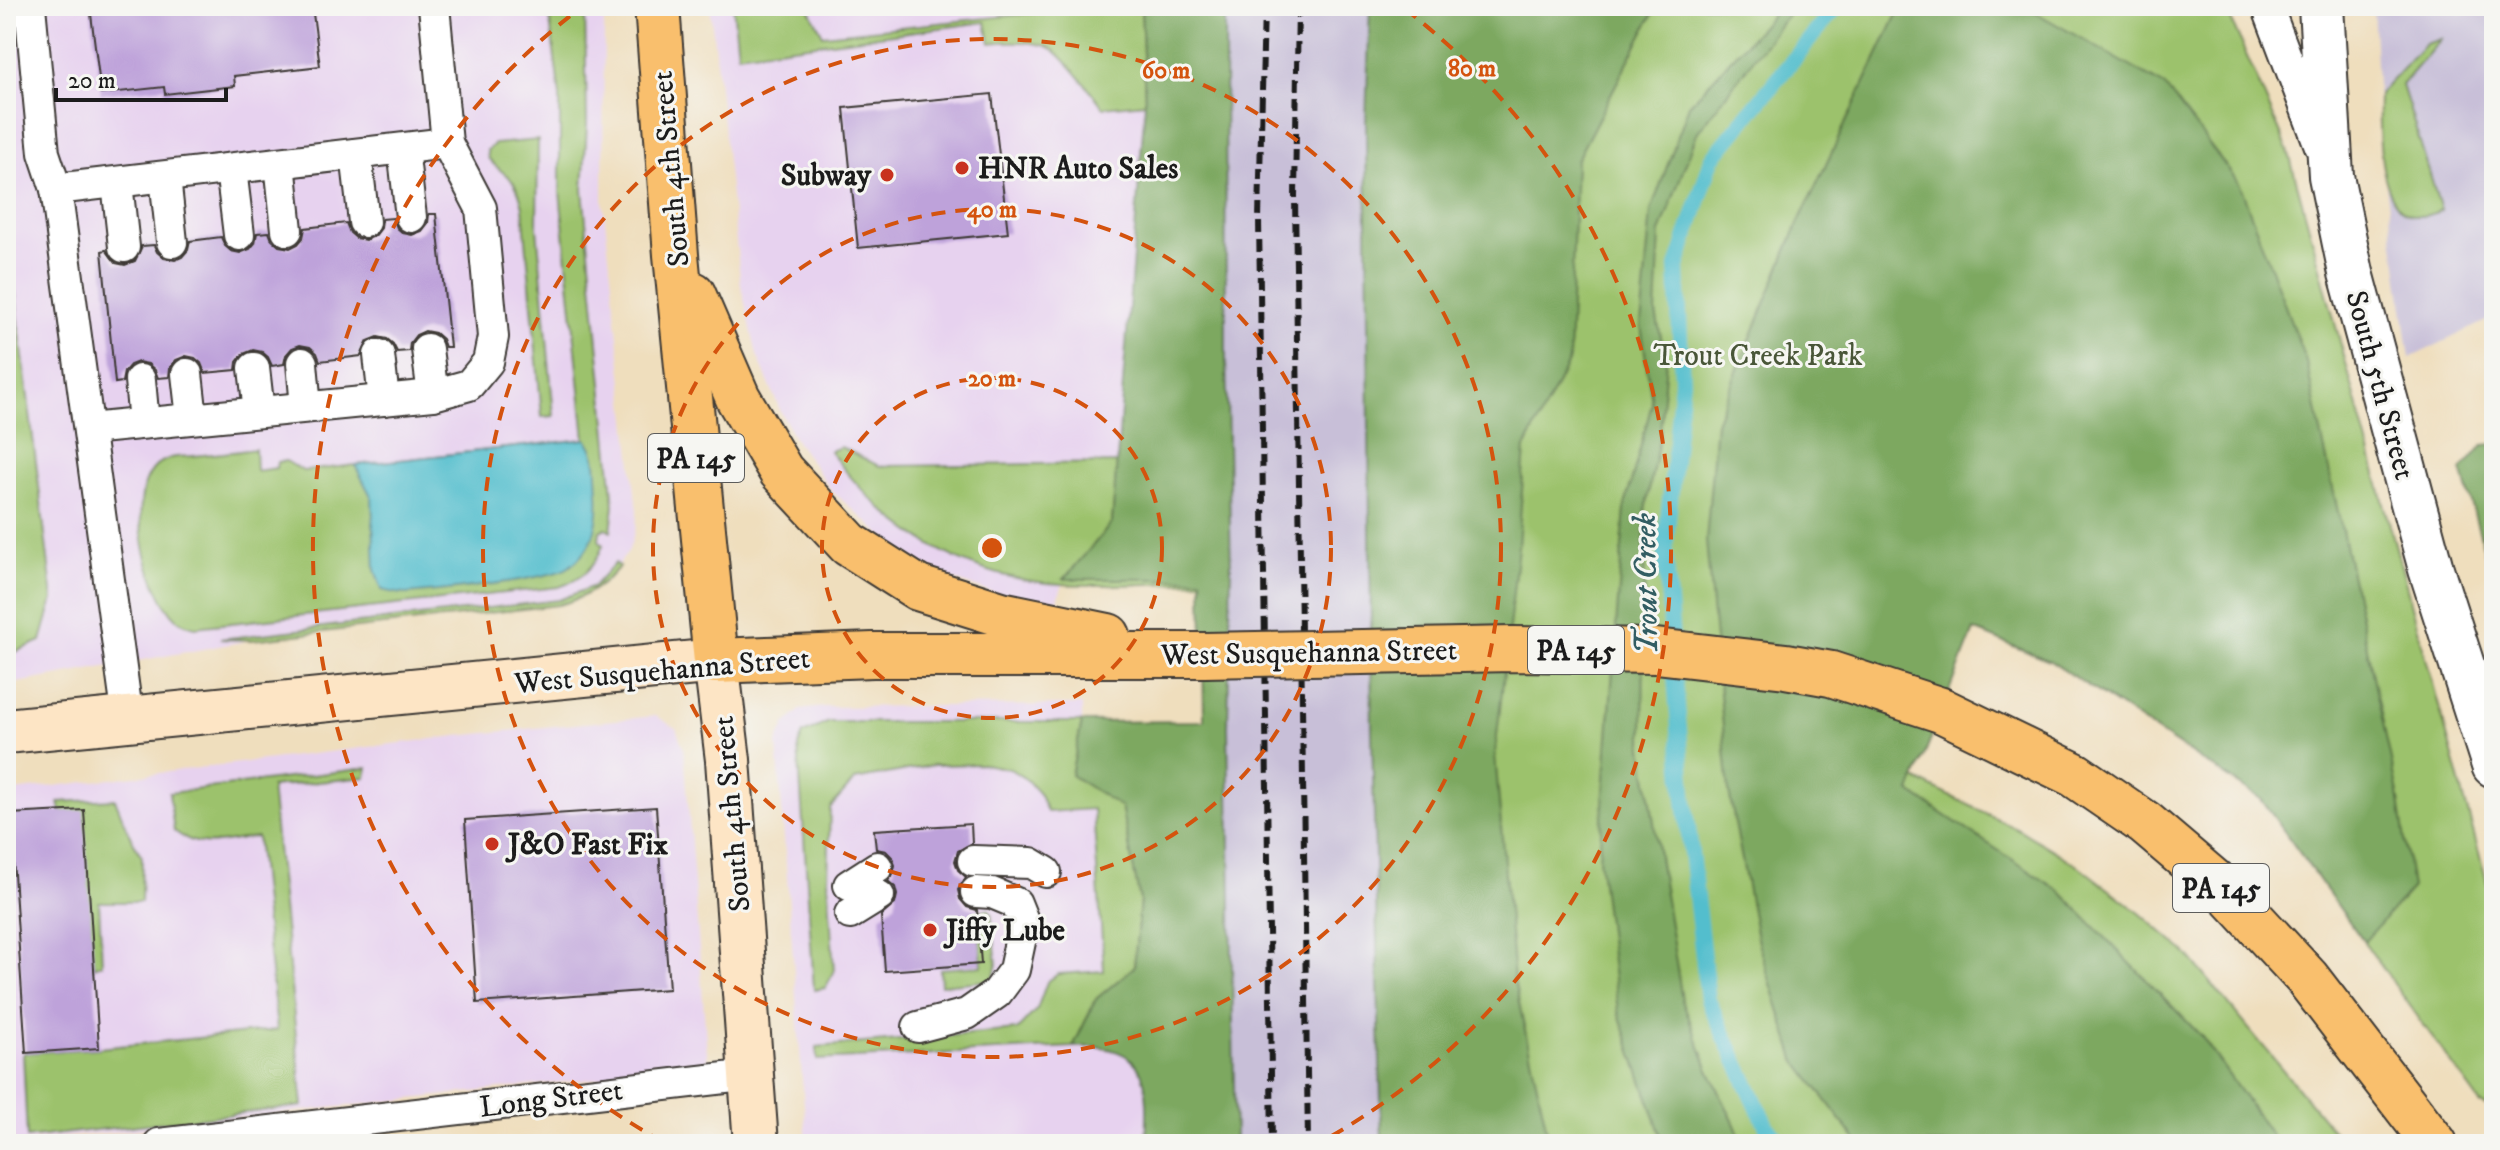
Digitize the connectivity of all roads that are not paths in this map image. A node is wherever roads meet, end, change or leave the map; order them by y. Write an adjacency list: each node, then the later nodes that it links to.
1 (30, 6): 14 (lane)
2 (434, 6): 6 (lane)
3 (657, 6): 21 (main road, South 4th Street / PA 145)
4 (2267, 6): 11 (lane, South 5th Street)
5 (2321, 6): 11 (street)
6 (447, 143): 7 (lane); 28 (lane)
7 (403, 149): 8 (lane); 15 (lane)
8 (356, 154): 9 (lane); 16 (lane)
9 (280, 163): 10 (lane); 17 (lane)
10 (231, 169): 12 (lane); 18 (lane)
11 (2331, 176): 39 (street, South 5th Street)
12 (165, 177): 13 (lane); 19 (lane)
13 (117, 183): 14 (lane); 20 (lane)
14 (56, 189): 34 (lane)
15 (411, 217)
16 (364, 222)
17 (287, 230)
18 (239, 235)
19 (172, 242)
20 (124, 247)
21 (676, 255): 35 (main road); 36 (main road, South 4th Street / PA 145)
22 (427, 349): 28 (lane)
23 (379, 355): 29 (lane)
24 (302, 363): 30 (lane)
25 (254, 368): 31 (lane)
26 (187, 374): 32 (lane)
27 (140, 380): 33 (lane)
28 (433, 395): 29 (lane)
29 (384, 400): 30 (lane)
30 (306, 407): 31 (lane)
31 (259, 412): 32 (lane)
32 (192, 418): 33 (lane)
33 (144, 423): 34 (lane)
34 (89, 429): 37 (lane)
35 (1204, 655): 36 (main road, West Susquehanna Street / PA 145); 50 (main road, West Susquehanna Street / PA 145, bridge)
36 (716, 661): 37 (main road, West Susquehanna Street); 46 (main road, South 4th Street)
37 (128, 720): 38 (main road, West Susquehanna Street)
38 (6, 731)
39 (2494, 765)
40 (973, 861): 41 (lane)
41 (1046, 872)
42 (878, 882): 44 (lane)
43 (976, 892): 45 (lane)
44 (850, 899)
45 (918, 1027)
46 (751, 1075): 47 (lane, Long Street); 49 (main road, South 4th Street)
47 (356, 1132): 48 (lane, Long Street)
48 (159, 1144)
49 (756, 1144)
50 (2435, 1144)

